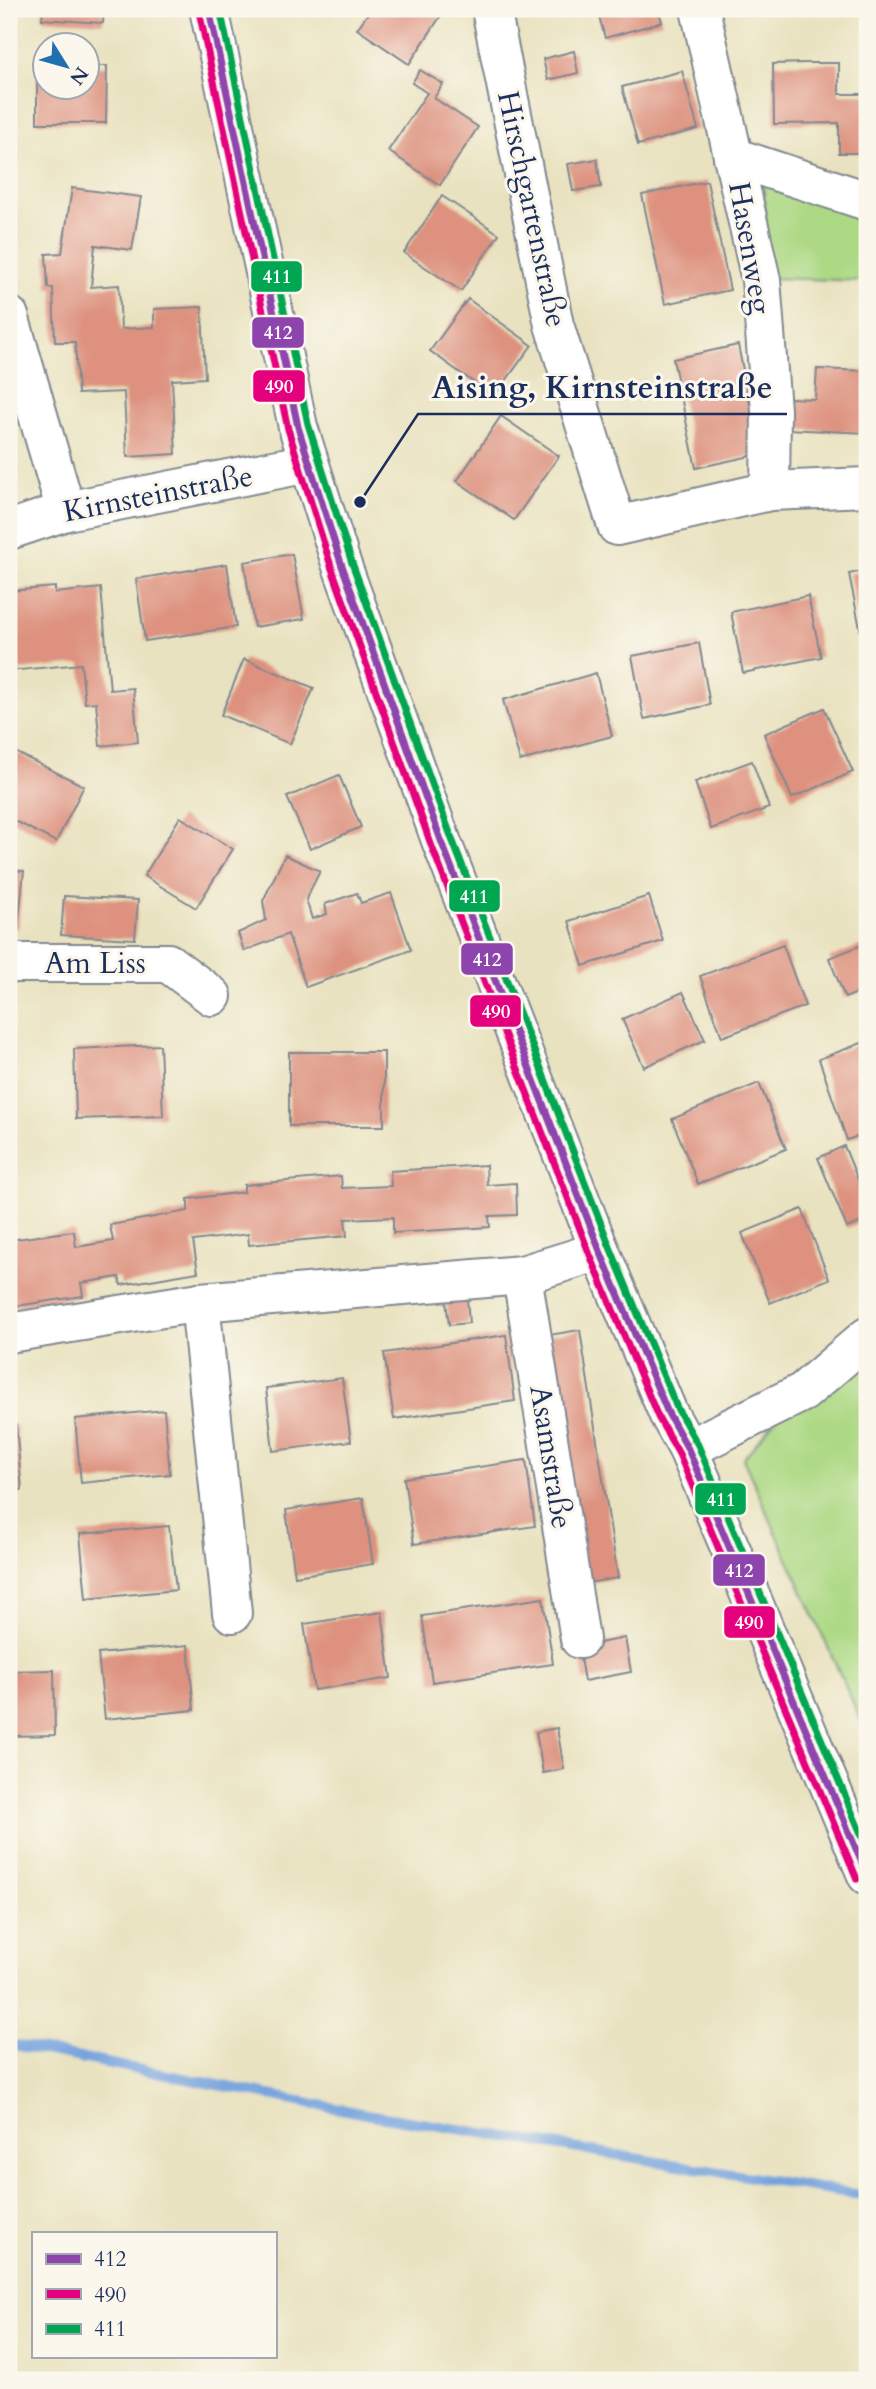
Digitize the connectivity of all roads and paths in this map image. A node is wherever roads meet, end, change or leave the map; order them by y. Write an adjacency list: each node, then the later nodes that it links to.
1 (209, 9): 7 (street)
2 (491, 9): 9 (street, Hirschgartenstraße)
3 (699, 9): 4 (street, Hasenweg)
4 (733, 157): 5 (street); 9 (street, Hasenweg)
5 (867, 201)
6 (9, 316): 10 (street)
7 (309, 464): 10 (street, Kirnsteinstraße); 14 (street)
8 (867, 487): 9 (street, Hirschgartenstraße)
9 (770, 491)
10 (66, 510): 11 (street, Kirnsteinstraße)
11 (9, 530)
12 (9, 964): 13 (street, Am Liss)
13 (212, 996)
14 (600, 1251): 15 (street); 19 (street)
15 (522, 1275): 16 (street); 21 (street, Asamstraße)
16 (200, 1302): 17 (street); 20 (street)
17 (9, 1333)
18 (867, 1337): 19 (street)
19 (688, 1449): 22 (street)
20 (232, 1613)
21 (580, 1639)
22 (867, 1875)

